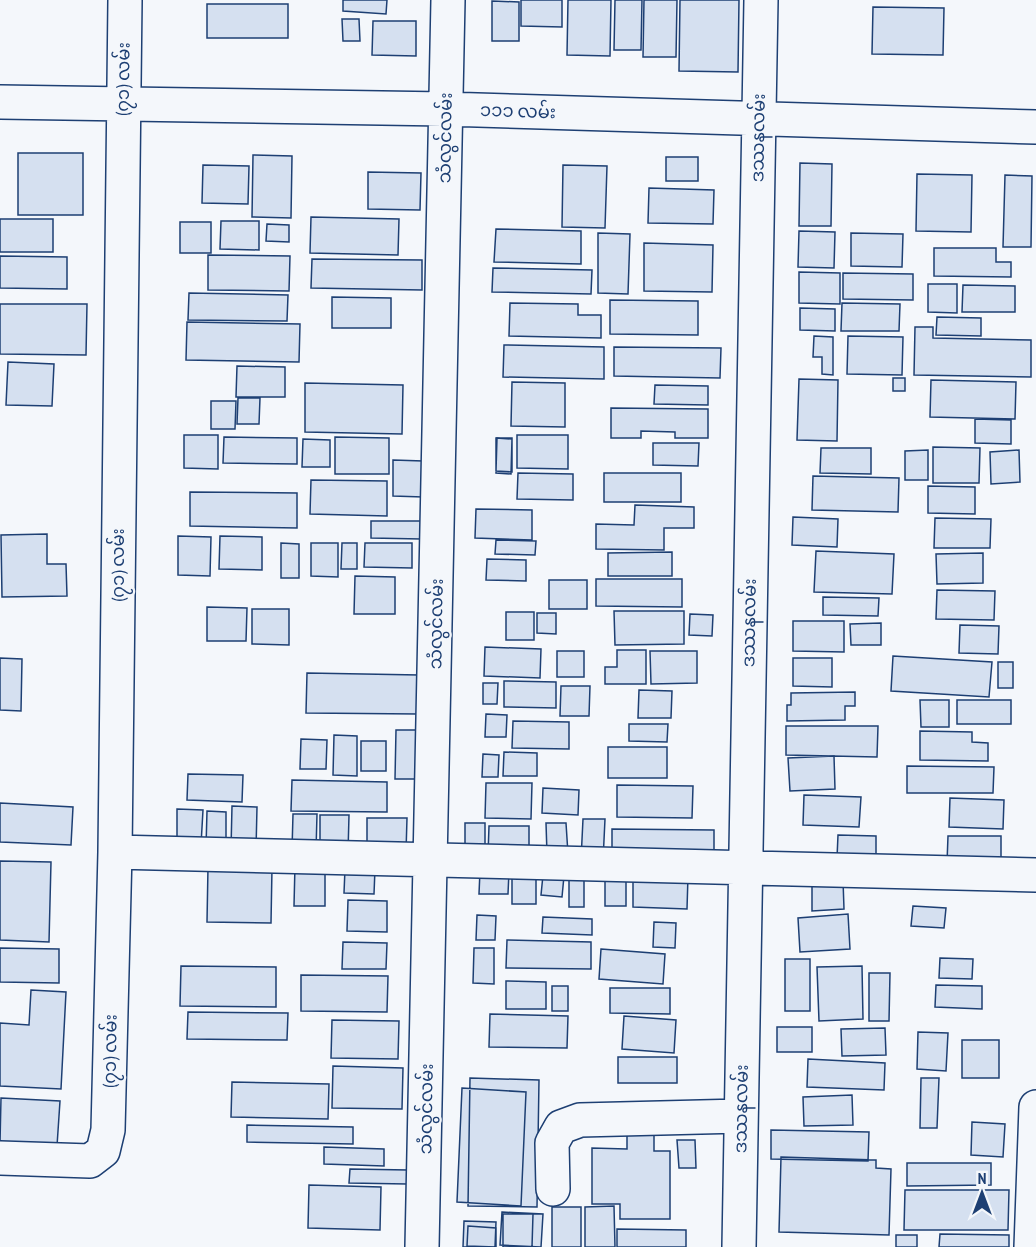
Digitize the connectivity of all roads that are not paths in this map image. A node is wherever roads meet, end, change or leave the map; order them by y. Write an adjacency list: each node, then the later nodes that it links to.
1 (125, 0): 5 (street, (၇၁) လမ်း)
2 (448, 0): 6 (street, သံလွင်လမ်း)
3 (761, 0): 7 (street, ဒဿနလမ်း)
4 (0, 102): 5 (street, ၁၁၁ လမ်း)
5 (122, 105): 6 (street, ၁၁၁ လမ်း); 9 (street, (၇၁) လမ်း)
6 (445, 109): 7 (street, ၁၁၁ လမ်း); 10 (street, သံလွင်လမ်း)
7 (758, 119): 8 (street, ၁၁၁ လမ်း); 11 (street, ဒဿနလမ်း)
8 (1036, 127)
9 (115, 852): 10 (street); 15 (street, (၇၁) လမ်း)
10 (432, 861): 11 (street); 17 (street, သံလွင်လမ်း)
11 (745, 867): 12 (street); 14 (street, ဒဿနလမ်း)
12 (1036, 875)
13 (1036, 1107): 19 (street)
14 (741, 1116): 16 (street); 18 (street, ဒဿနလမ်း)
15 (0, 1158)
16 (553, 1188)
17 (422, 1247)
18 (739, 1247)
19 (1031, 1247)

